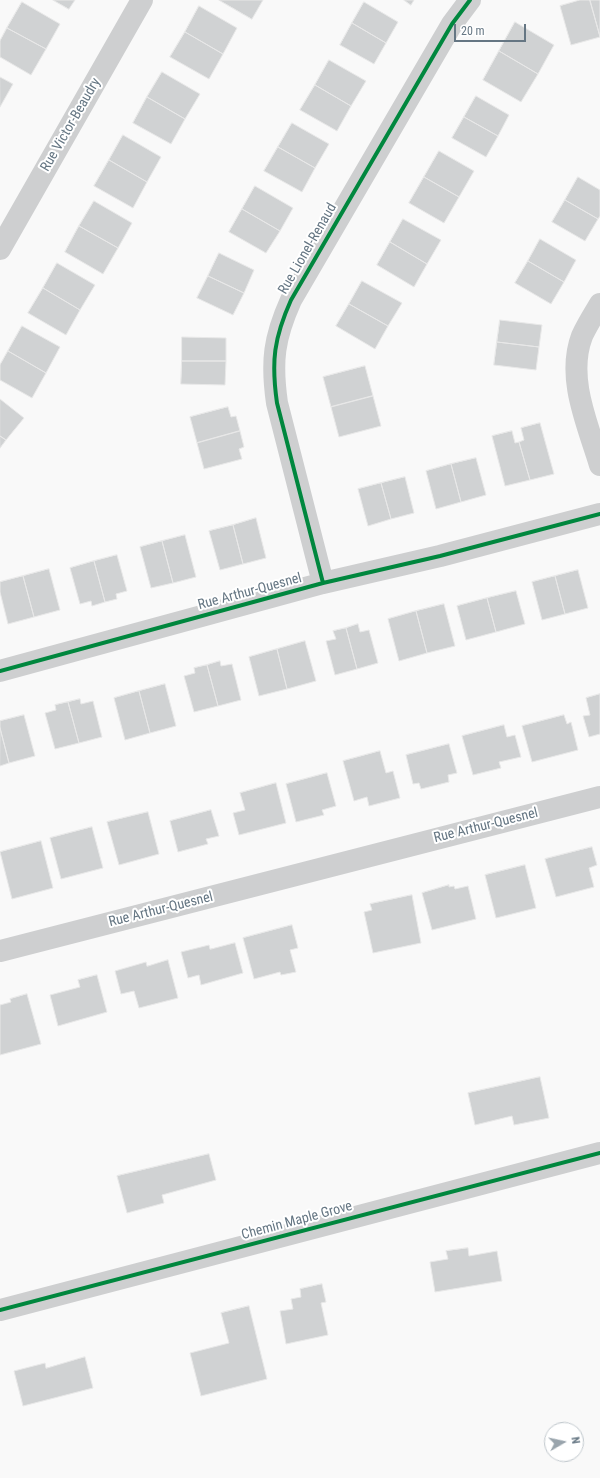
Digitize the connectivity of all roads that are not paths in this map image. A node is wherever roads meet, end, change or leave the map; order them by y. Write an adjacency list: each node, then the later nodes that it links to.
1 (142, 0): 3 (street, Rue Victor-Beaudry)
2 (470, 0): 7 (street, Rue Lionel-Renaud)
3 (0, 249)
4 (600, 304): 5 (street)
5 (600, 465)
6 (600, 514): 7 (street, Rue Arthur-Quesnel)
7 (323, 584): 8 (street, Rue Arthur-Quesnel)
8 (0, 672)
9 (600, 797): 10 (street, Rue Arthur-Quesnel)
10 (0, 951)
11 (600, 1153): 12 (street, Chemin Maple Grove)
12 (0, 1310)

